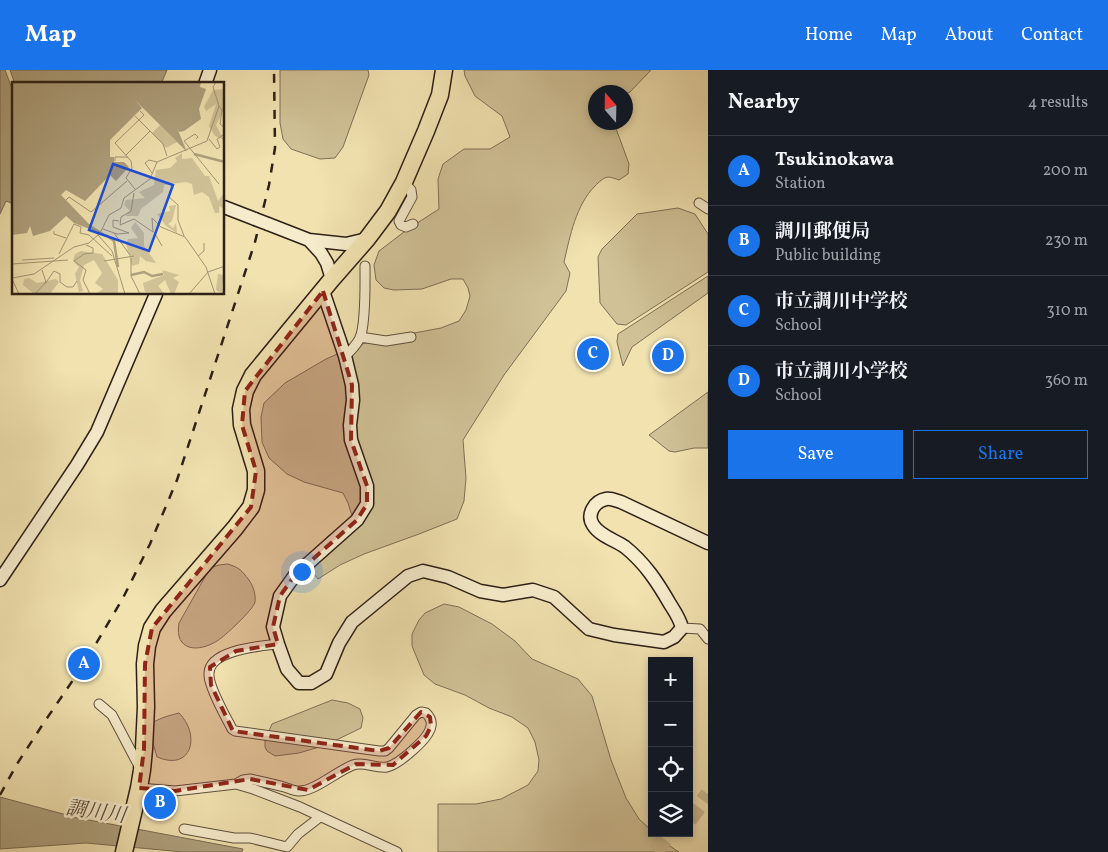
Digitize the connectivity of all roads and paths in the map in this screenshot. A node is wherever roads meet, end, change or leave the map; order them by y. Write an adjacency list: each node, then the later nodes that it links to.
1 (210, 70): 3 (street)
2 (444, 70): 4 (highway)
3 (205, 82)
4 (404, 182): 8 (street); 9 (highway)
5 (699, 203): 7 (street)
6 (225, 207): 10 (street, bridge)
7 (708, 209)
8 (413, 224)
9 (368, 239): 10 (street); 12 (highway)
10 (309, 240): 12 (street)
11 (366, 266): 14 (street)
12 (327, 285): 16 (street); 23 (highway)
13 (156, 295): 18 (street)
14 (360, 336): 15 (street); 16 (street)
15 (411, 336)
16 (345, 356): 21 (street)
17 (708, 544): 19 (street)
18 (0, 580)
19 (682, 628): 20 (street); 21 (street)
20 (706, 635)
21 (278, 644): 24 (street)
22 (99, 704): 23 (street)
23 (142, 770): 25 (highway)
24 (236, 784): 25 (street); 26 (street)
25 (139, 788): 28 (highway)
26 (320, 817): 27 (street); 29 (street)
27 (184, 830)
28 (124, 852)
29 (397, 852)

